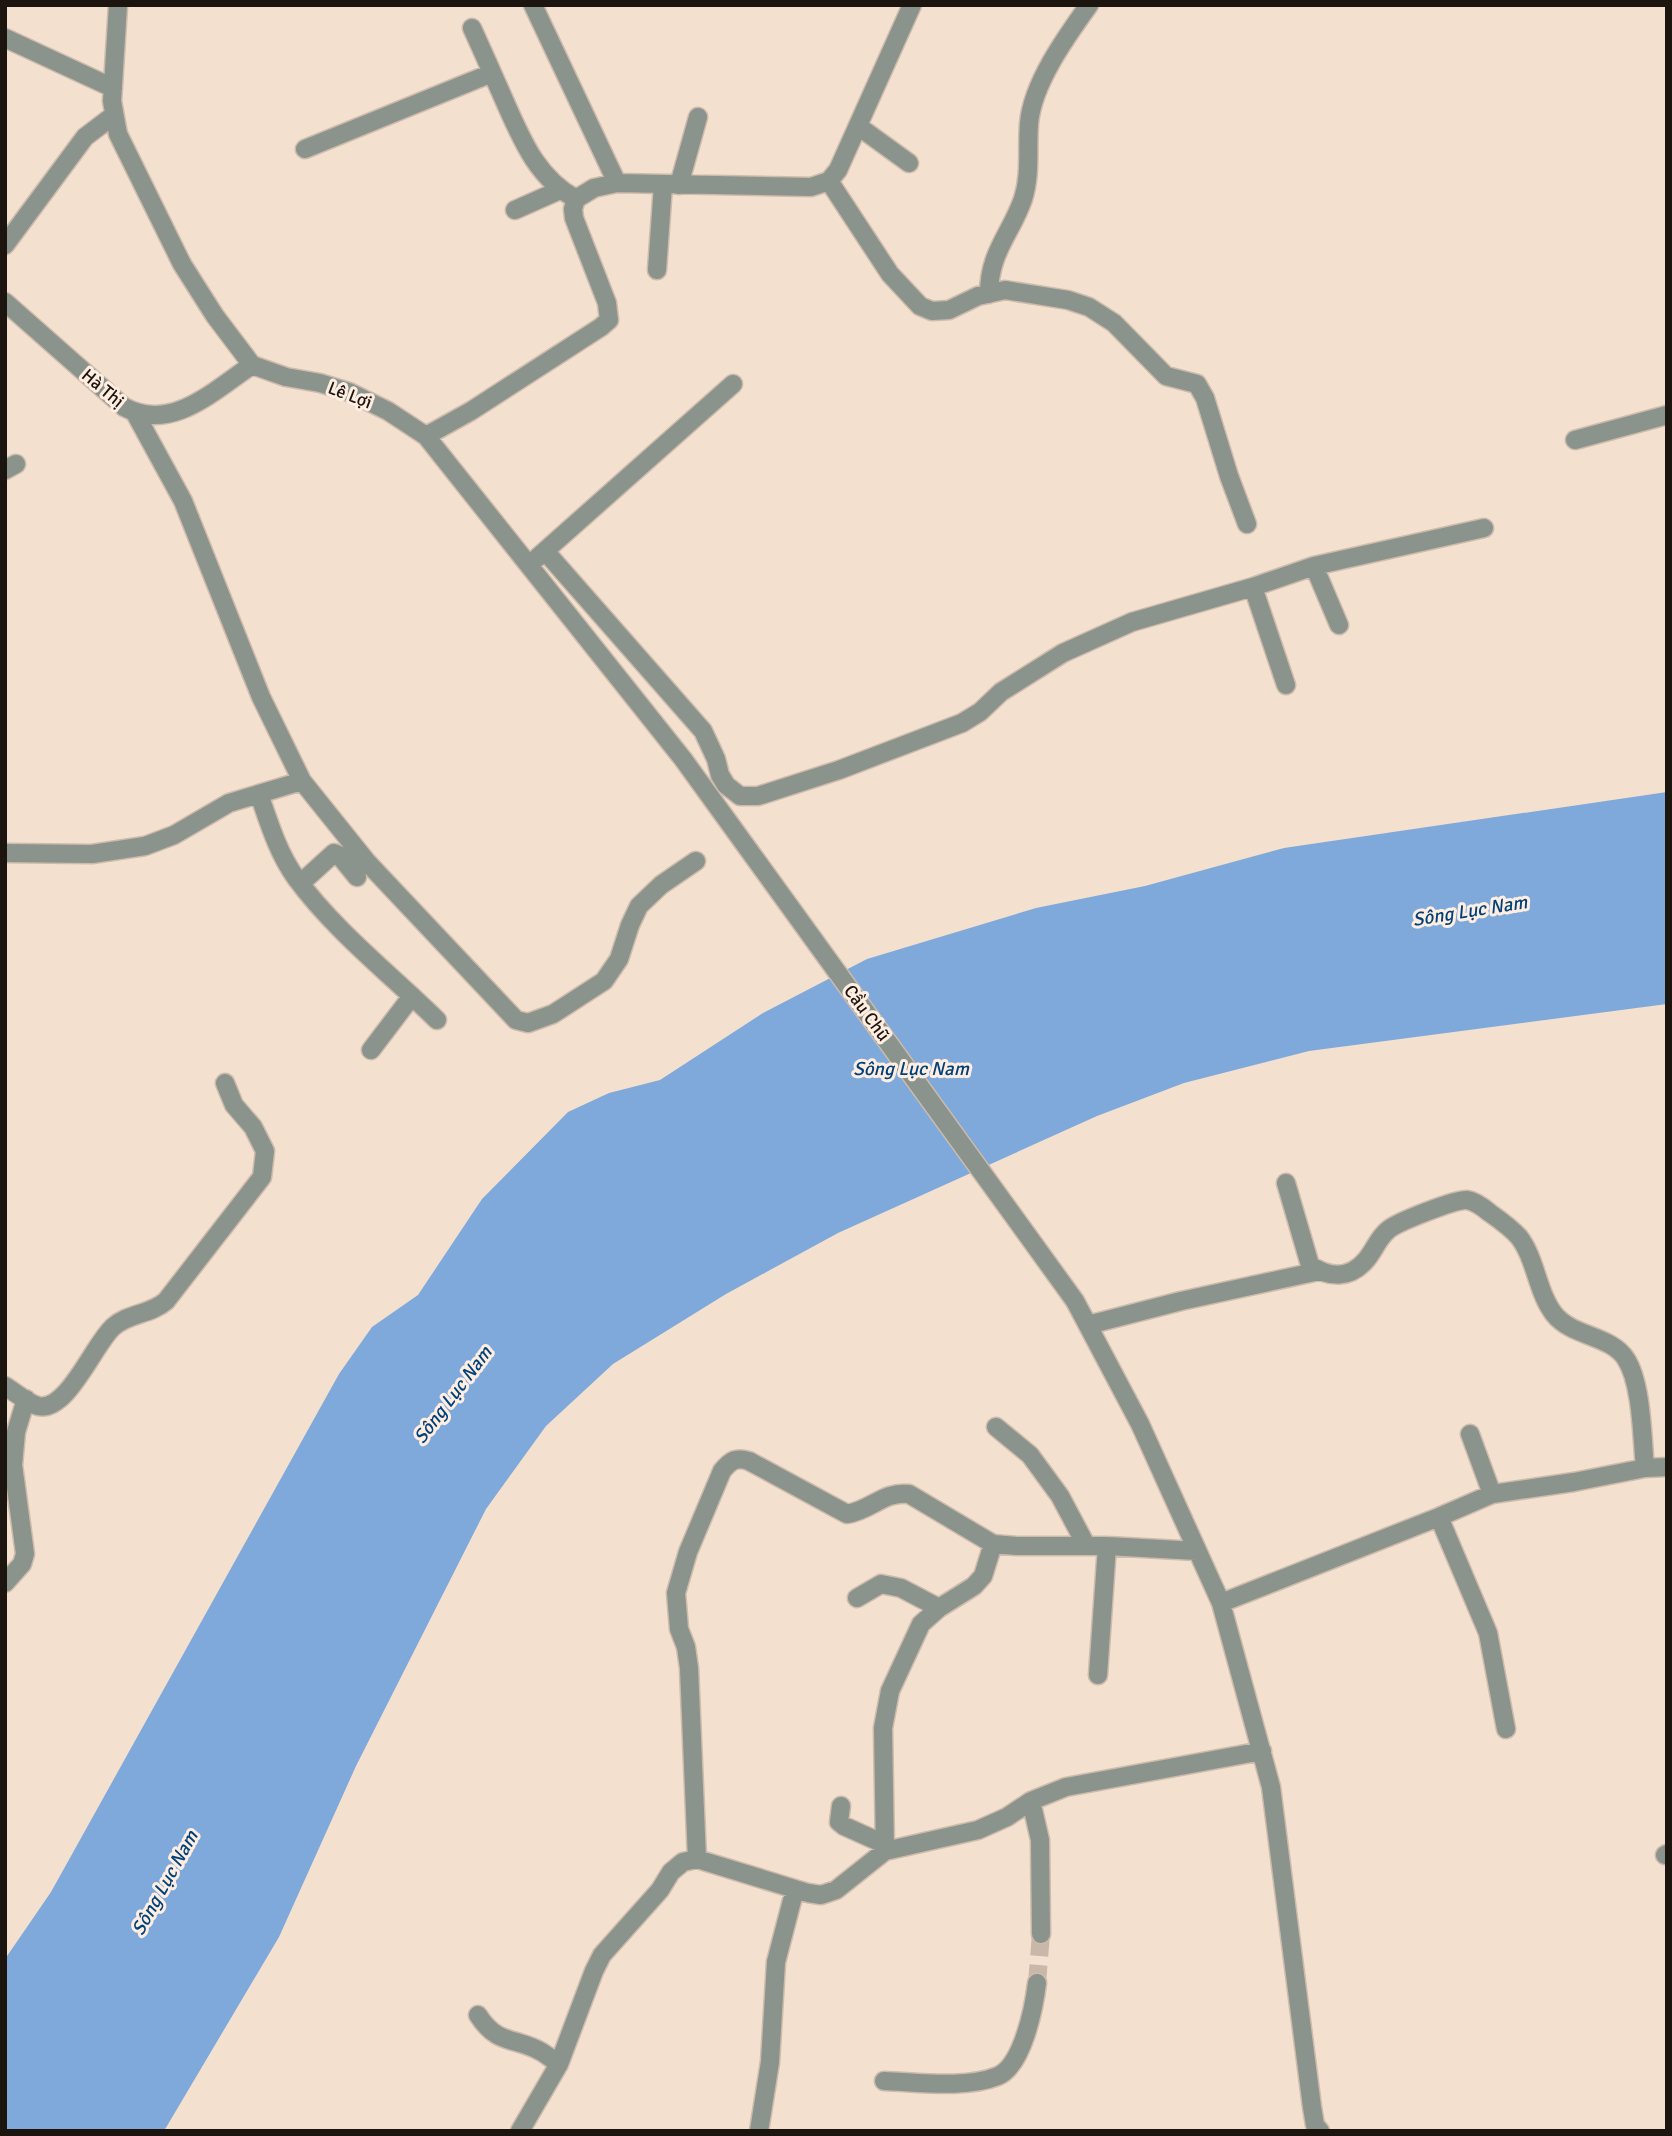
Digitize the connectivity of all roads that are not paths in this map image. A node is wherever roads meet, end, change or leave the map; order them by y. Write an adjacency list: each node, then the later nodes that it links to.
1 (118, 5): 8 (street)
2 (533, 5): 15 (street)
3 (912, 5): 11 (street)
4 (1089, 5): 22 (street)
5 (472, 28): 7 (street)
6 (5, 38): 8 (street)
7 (492, 73): 12 (street); 17 (street)
8 (113, 88): 9 (street)
9 (114, 115): 20 (street); 24 (street)
10 (698, 117): 16 (street)
11 (858, 126): 13 (street); 14 (street)
12 (305, 149)
13 (909, 163)
14 (829, 181): 16 (street); 22 (street)
15 (617, 183): 16 (street); 18 (street)
16 (671, 185): 21 (street)
17 (560, 190): 18 (street); 19 (street)
18 (576, 199): 28 (street)
19 (515, 210)
20 (5, 245)
21 (657, 270)
22 (989, 294): 30 (street)
23 (5, 302): 26 (street, Hà Thị)
24 (252, 365): 26 (street, Hà Thị); 28 (street, Lê Lợi)
25 (733, 384): 32 (street)
26 (135, 413): 39 (street)
27 (1667, 415): 29 (street)
28 (426, 436): 33 (street, Lê Lợi)
29 (1575, 440)
30 (1247, 524)
31 (1484, 528): 34 (street)
32 (545, 551): 33 (street); 35 (street)
33 (529, 565): 38 (street, Lê Lợi)
34 (1314, 566): 35 (street); 36 (street)
35 (1253, 587): 37 (street)
36 (1339, 625)
37 (1286, 685)
38 (683, 759): 51 (street, Cầu Chũ)
39 (302, 781): 40 (street); 42 (street)
40 (259, 794): 41 (street); 44 (street)
41 (5, 853)
42 (696, 861)
43 (357, 877): 44 (street)
44 (301, 883): 45 (street)
45 (412, 996): 46 (street); 47 (street)
46 (437, 1020)
47 (371, 1049)
48 (225, 1083): 53 (street)
49 (1286, 1183): 50 (street)
50 (1319, 1271): 51 (street); 57 (street)
51 (1088, 1325): 63 (street, Cầu Chũ)
52 (5, 1386): 53 (street)
53 (26, 1399): 64 (street)
54 (996, 1427): 61 (street)
55 (1470, 1434): 58 (street)
56 (1667, 1467): 57 (street)
57 (1645, 1468): 58 (street)
58 (1492, 1494): 59 (street)
59 (1439, 1517): 66 (street); 69 (street)
60 (993, 1544): 61 (street); 67 (street); 74 (street)
61 (1086, 1545): 62 (street)
62 (1107, 1546): 63 (street); 68 (street)
63 (1198, 1551): 66 (street, Cầu Chũ)
64 (5, 1583)
65 (858, 1598): 67 (street)
66 (1221, 1603): 70 (street, Cầu Chũ)
67 (939, 1608): 73 (street)
68 (1098, 1675)
69 (1506, 1729)
70 (1262, 1751): 71 (street); 81 (street, Cầu Chũ)
71 (1031, 1801): 73 (street); 76 (street)
72 (841, 1806): 73 (street)
73 (885, 1848): 75 (street)
74 (697, 1859): 75 (street); 79 (street)
75 (795, 1889): 83 (street)
76 (1041, 1934)
77 (1037, 1983): 80 (street)
78 (478, 2015): 79 (street)
79 (559, 2064): 82 (street)
80 (884, 2081)
81 (1316, 2129)
82 (520, 2131)
83 (760, 2131)

